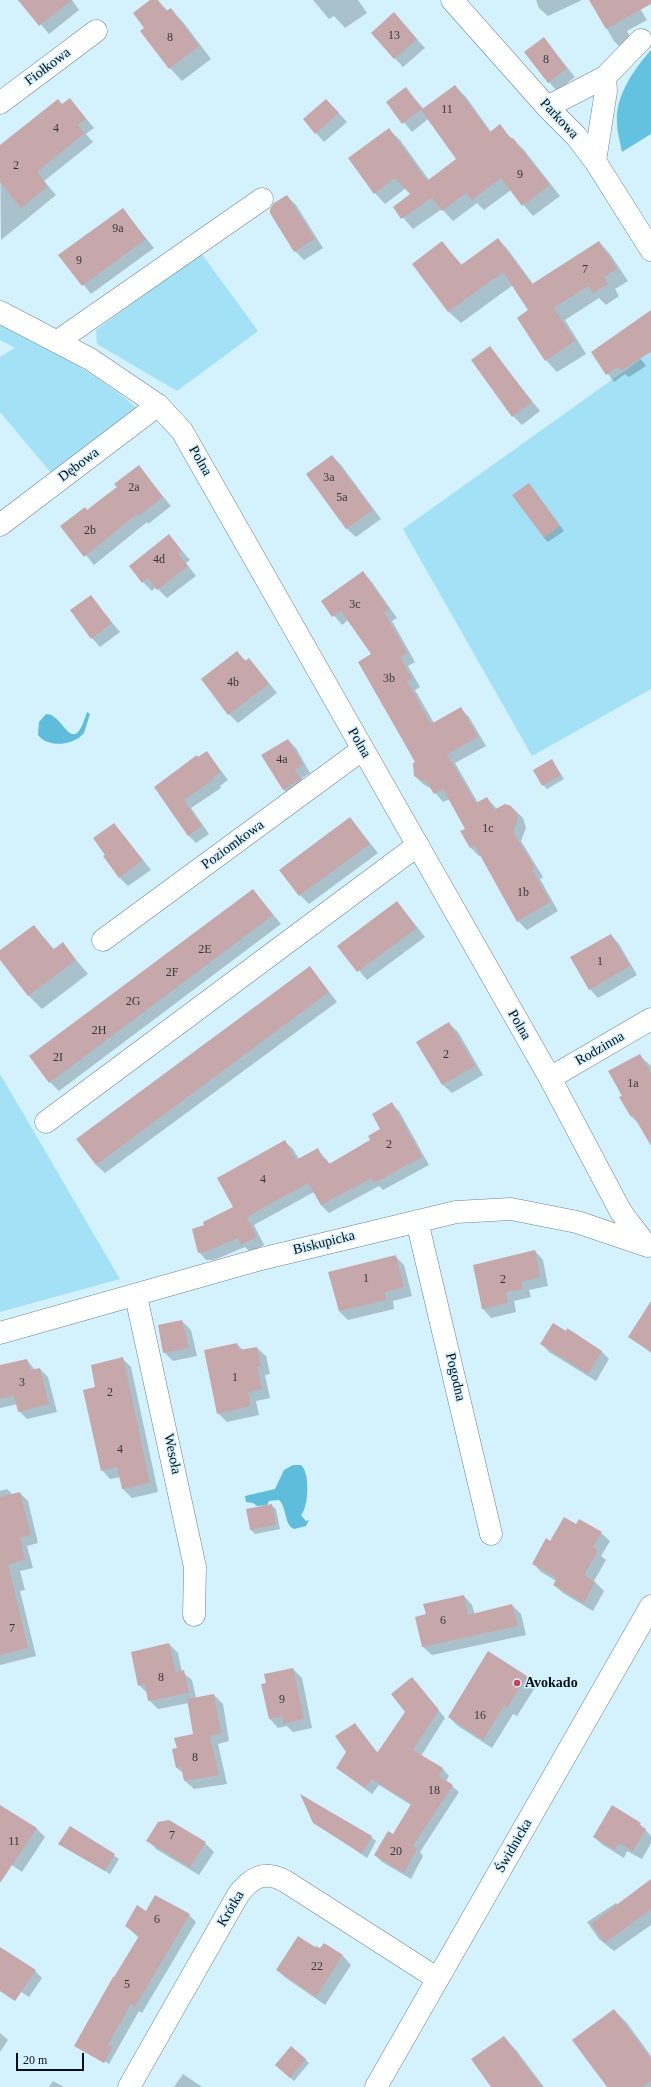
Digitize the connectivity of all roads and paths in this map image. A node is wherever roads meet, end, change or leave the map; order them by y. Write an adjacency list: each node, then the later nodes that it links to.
1 (452, 0): 6 (street, Parkowa)
2 (96, 31): 5 (street, Fiołkowa)
3 (640, 40): 4 (street)
4 (605, 77): 6 (street); 7 (street)
5 (0, 103)
6 (547, 107): 7 (street, Parkowa)
7 (595, 161): 9 (street, Parkowa)
8 (262, 199): 11 (street)
9 (651, 250)
10 (0, 312): 11 (street, Polna)
11 (58, 341): 12 (street, Polna)
12 (158, 405): 13 (street, Dębowa); 14 (street, Polna)
13 (0, 525)
14 (363, 749): 15 (street, Polna); 16 (street, Poziomkowa)
15 (418, 845): 18 (street, Polna); 19 (street)
16 (103, 940)
17 (651, 1019): 18 (street, Rodzinna)
18 (550, 1078): 21 (street, Polna)
19 (46, 1122)
20 (417, 1221): 21 (street, Biskupicka); 22 (street, Biskupicka); 24 (street, Pogodna)
21 (648, 1246)
22 (136, 1296): 23 (street, Biskupicka); 26 (street, Wesoła)
23 (0, 1333)
24 (491, 1534)
25 (651, 1606): 27 (street, Świdnicka)
26 (194, 1615)
27 (438, 1979): 28 (street, Krótka); 29 (street, Świdnicka)
28 (129, 2087)
29 (376, 2087)

